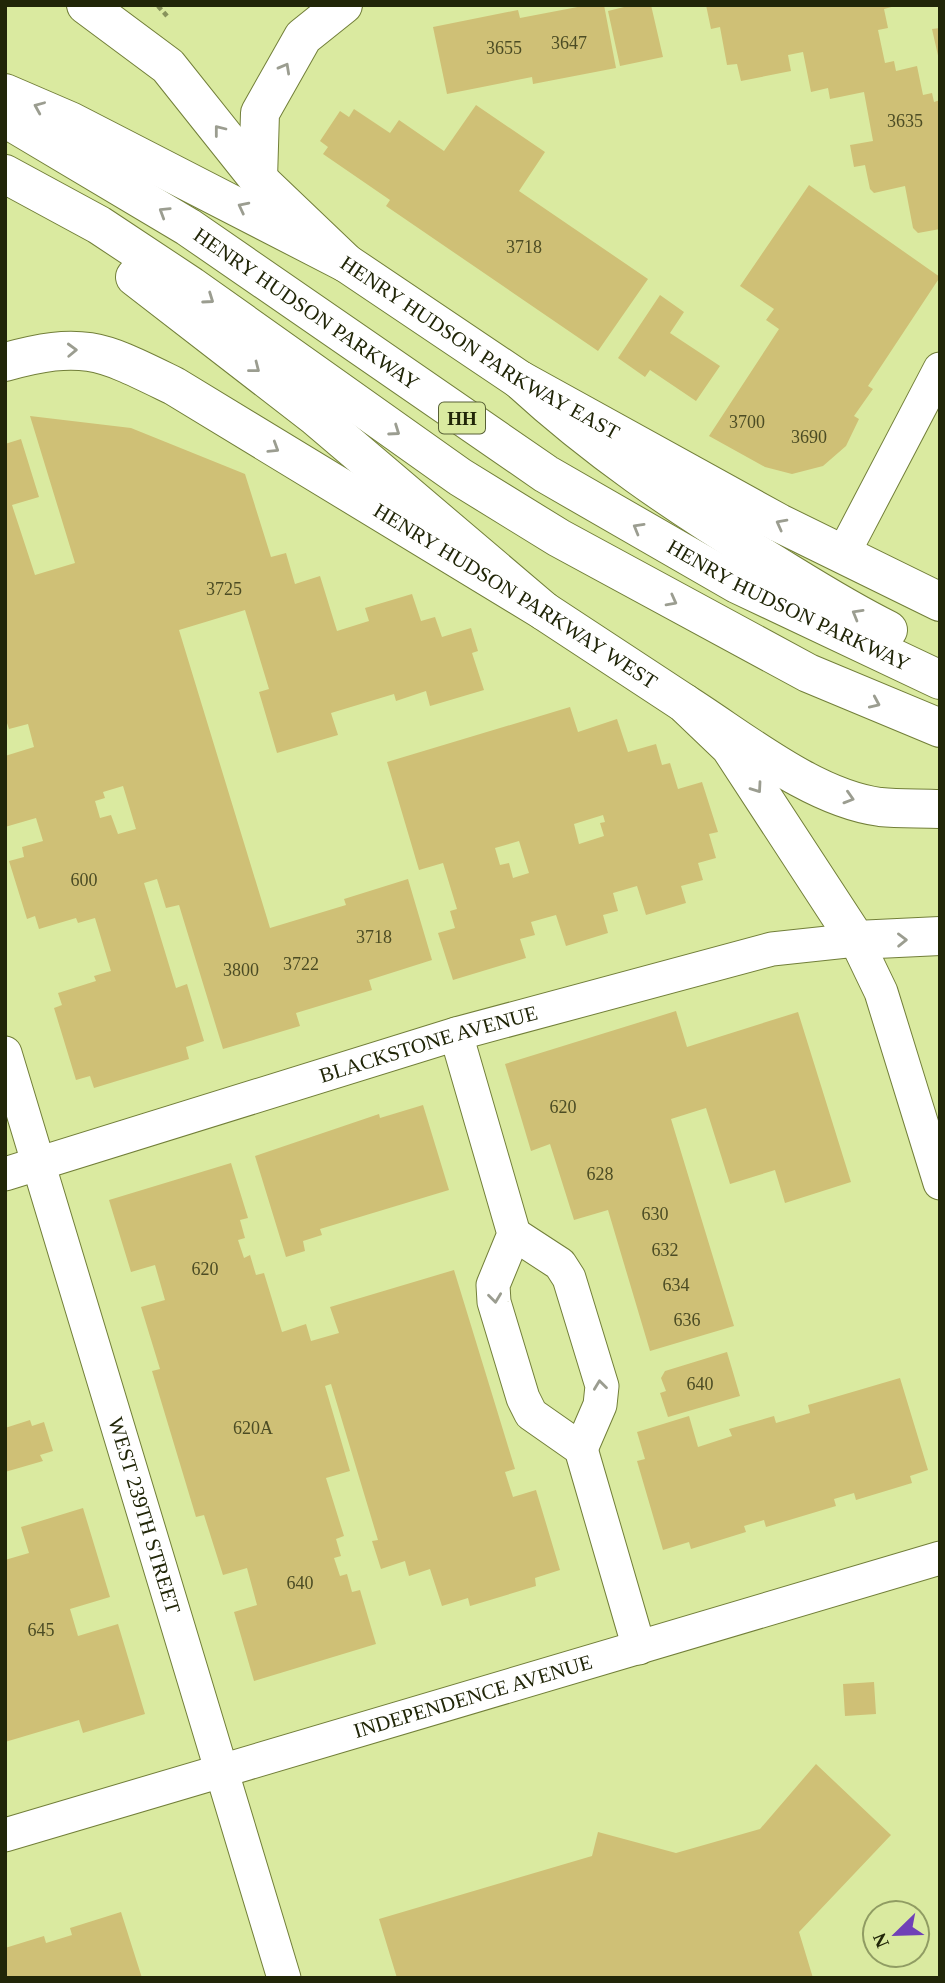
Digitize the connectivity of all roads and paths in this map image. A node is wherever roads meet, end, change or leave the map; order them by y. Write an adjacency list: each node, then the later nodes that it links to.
1 (86, 5): 7 (main road, HENRY HUDSON PARKWAY EAST, one-way to 1)
2 (343, 5): 7 (main road, one-way to 2)
3 (5, 93): 8 (main road, one-way to 3)
4 (5, 118): 16 (main road, HENRY HUDSON PARKWAY / HH, one-way to 4)
5 (5, 174): 18 (main road, HH, one-way to 18)
6 (5, 179): 14 (main road, one-way to 14)
7 (258, 179): 8 (main road, HENRY HUDSON PARKWAY EAST)
8 (346, 263): 11 (main road, HENRY HUDSON PARKWAY EAST)
9 (5, 362): 14 (main road, HENRY HUDSON PARKWAY WEST, one-way to 14)
10 (940, 369): 12 (street)
11 (520, 380): 12 (main road, HENRY HUDSON PARKWAY EAST, one-way to 11); 15 (main road, one-way to 11)
12 (842, 556): 13 (main road, HENRY HUDSON PARKWAY EAST)
13 (940, 602)
14 (544, 611): 17 (main road, HENRY HUDSON PARKWAY WEST)
15 (940, 656)
16 (940, 680)
17 (684, 703): 19 (main road, one-way to 19); 21 (main road, HENRY HUDSON PARKWAY WEST, one-way to 21)
18 (940, 728)
19 (940, 809)
20 (940, 936): 21 (main road, one-way to 20)
21 (856, 940): 22 (street, BLACKSTONE AVENUE); 26 (street)
22 (456, 1034): 24 (street, BLACKSTONE AVENUE); 27 (street)
23 (5, 1054): 24 (street, WEST 239TH STREET)
24 (39, 1163): 25 (street, BLACKSTONE AVENUE); 31 (street, WEST 239TH STREET)
25 (5, 1174)
26 (940, 1183)
27 (513, 1234): 28 (street, one-way to 28); 28 (street, one-way to 27)
28 (581, 1449): 30 (street)
29 (940, 1558): 30 (street, INDEPENDENCE AVENUE)
30 (639, 1648): 31 (street, INDEPENDENCE AVENUE)
31 (223, 1773): 32 (street, INDEPENDENCE AVENUE); 33 (street, WEST 239TH STREET)
32 (5, 1835)
33 (284, 1978)

